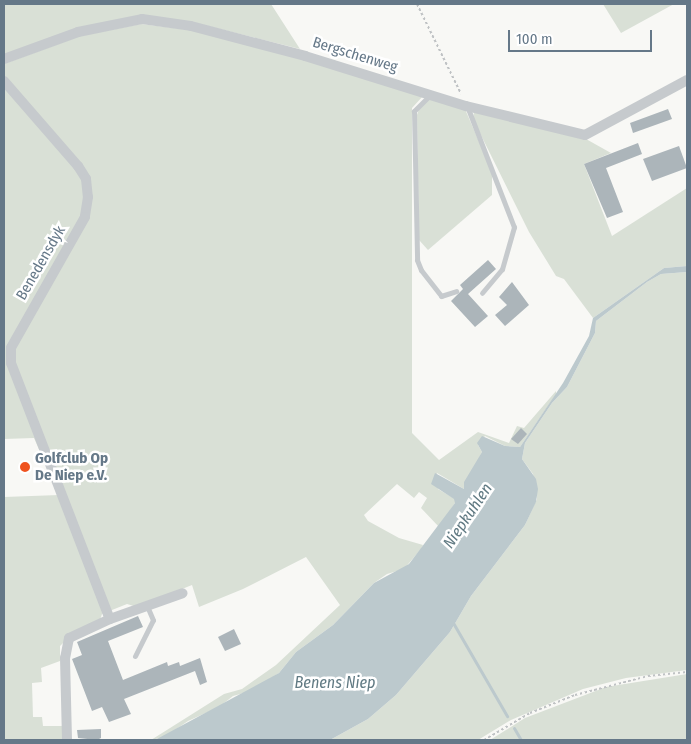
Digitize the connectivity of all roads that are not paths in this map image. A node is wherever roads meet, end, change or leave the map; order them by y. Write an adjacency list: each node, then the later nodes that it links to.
1 (4, 60): 4 (street, Bergschenweg)
2 (687, 80): 5 (street, Bergschenweg)
3 (4, 81): 10 (street, Benedensdyk)
4 (430, 94): 5 (street, Bergschenweg); 6 (lane)
5 (466, 106): 7 (lane)
6 (456, 291)
7 (482, 293)
8 (183, 592): 9 (street)
9 (147, 606): 10 (street); 11 (lane)
10 (110, 620): 12 (street)
11 (135, 656)
12 (67, 740)

